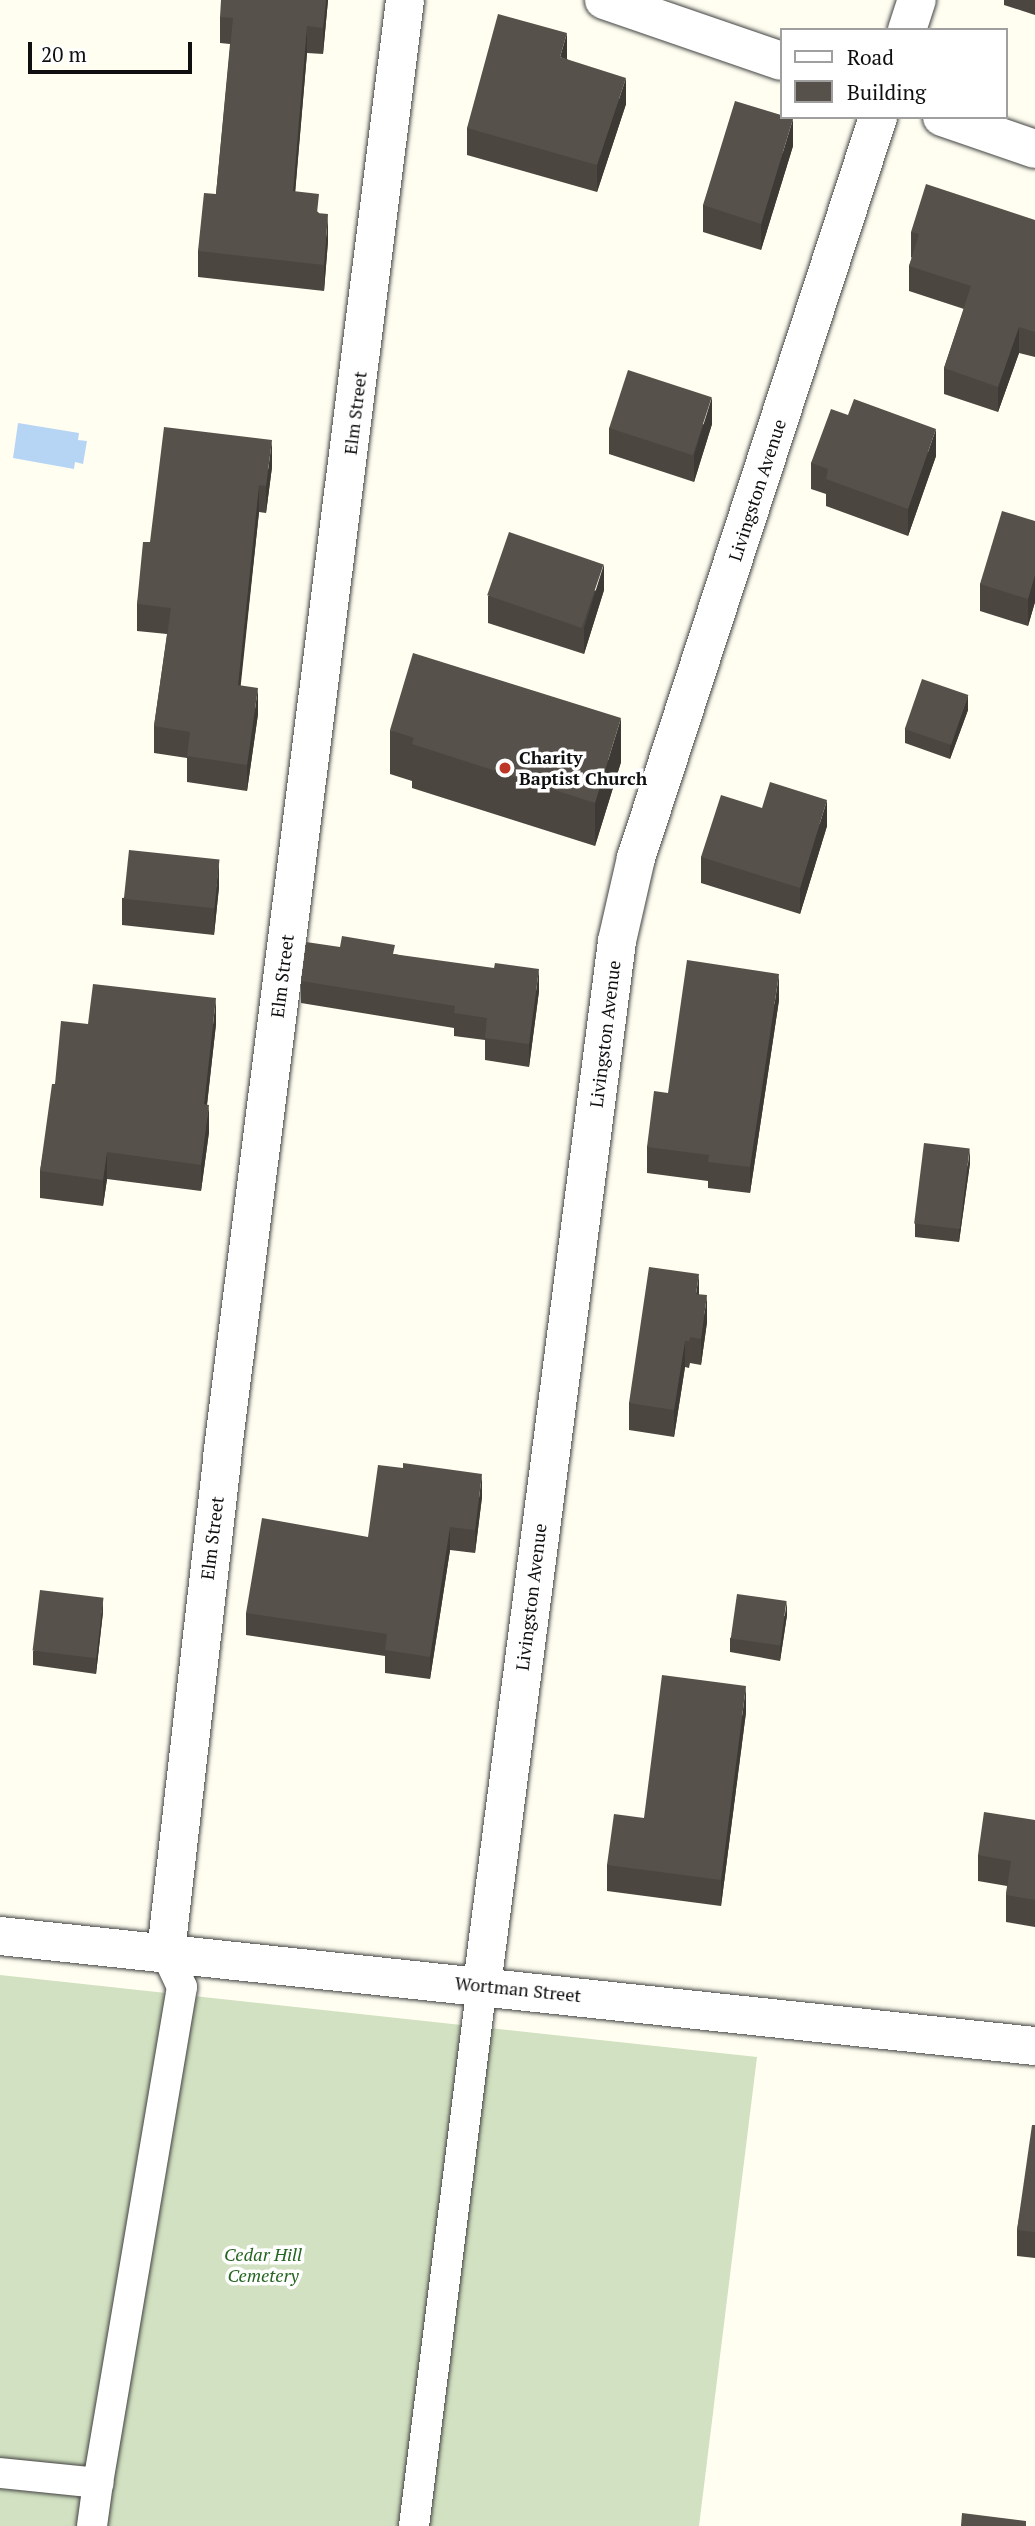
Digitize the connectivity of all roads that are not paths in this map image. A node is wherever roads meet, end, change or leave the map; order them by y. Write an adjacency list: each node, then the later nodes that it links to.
1 (405, 0): 10 (street, Elm Street)
2 (604, 0): 5 (street)
3 (917, 0): 4 (street)
4 (908, 28)
5 (780, 61)
6 (877, 119): 11 (street, Livingston Avenue)
7 (948, 119): 8 (street)
8 (1035, 149)
9 (0, 1936): 10 (street, Wortman Street)
10 (166, 1952): 11 (street, Wortman Street); 14 (lane)
11 (482, 1985): 12 (street, Wortman Street); 16 (lane)
12 (1035, 2046)
13 (0, 2473): 14 (lane)
14 (97, 2483): 15 (lane)
15 (92, 2526)
16 (414, 2526)

